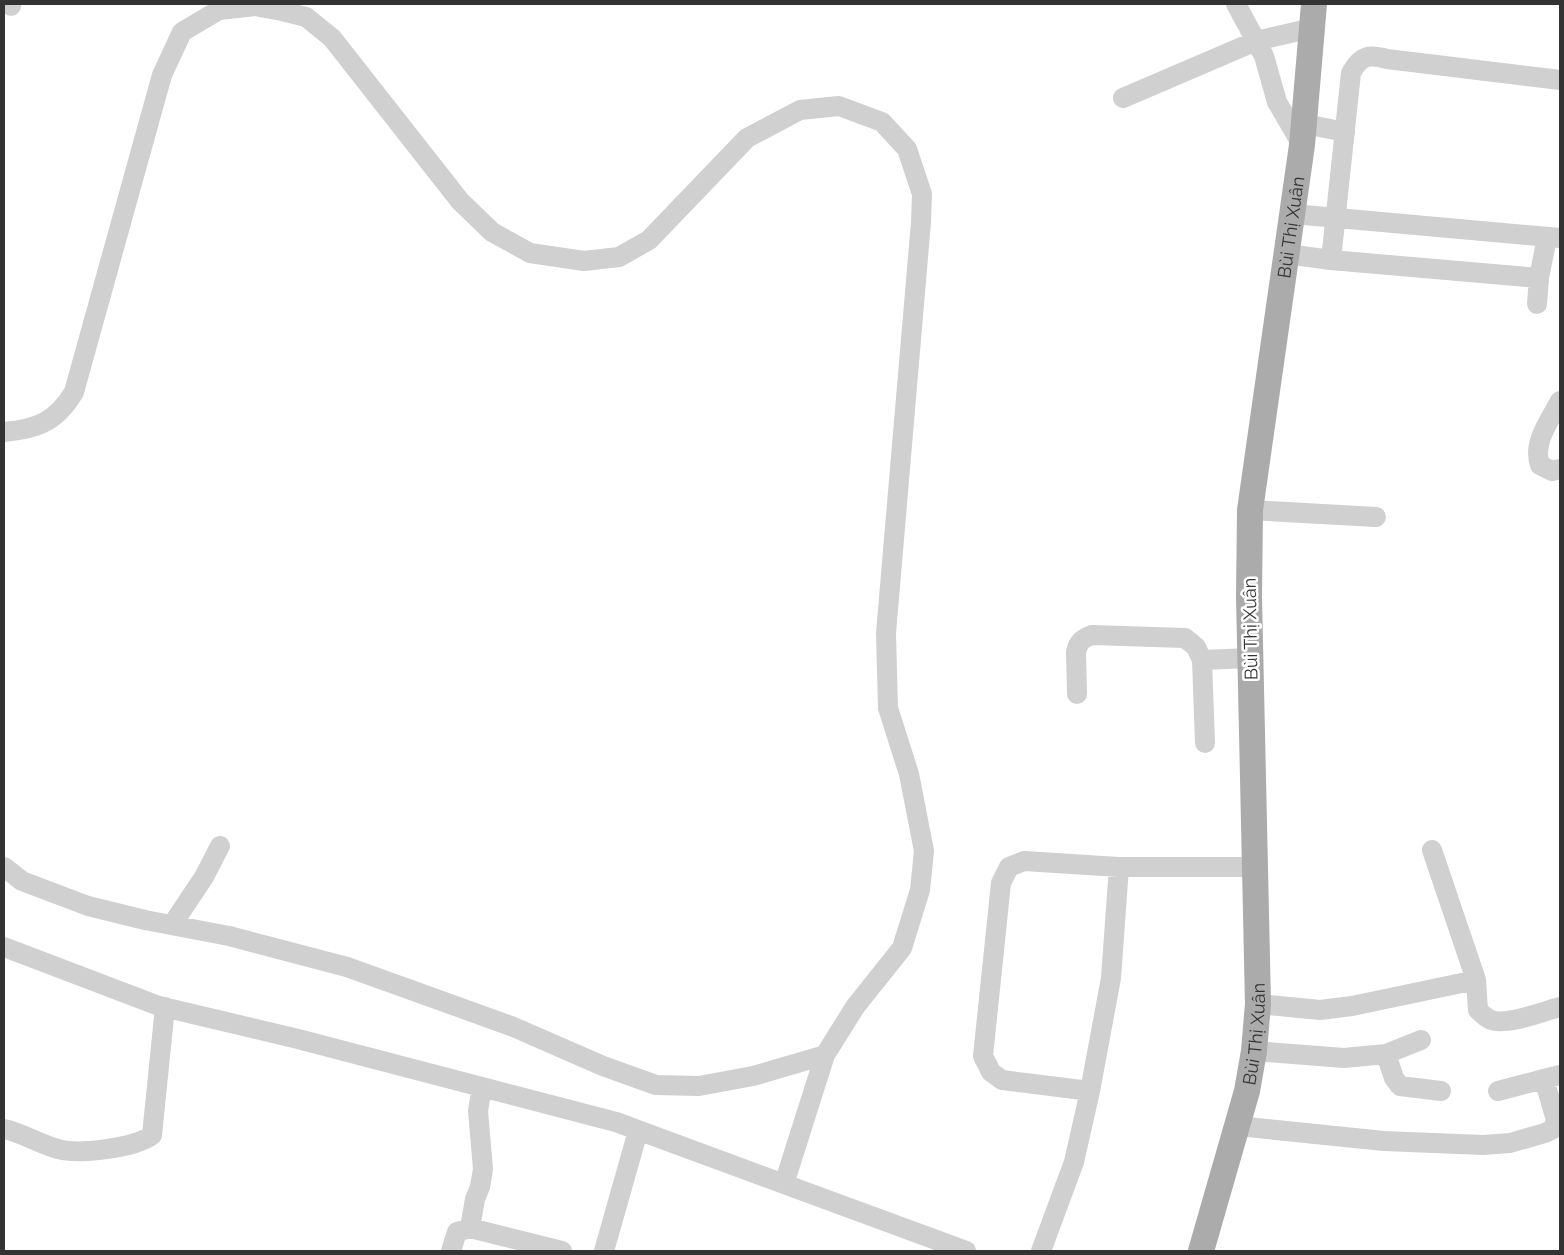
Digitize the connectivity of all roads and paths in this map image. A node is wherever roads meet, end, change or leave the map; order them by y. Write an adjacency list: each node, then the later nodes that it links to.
1 (1236, 4): 3 (street)
2 (1313, 16): 3 (street); 7 (main road, Bùi Thị Xuân)
3 (1256, 41): 5 (street); 7 (street)
4 (1560, 80): 6 (street)
5 (1123, 98)
6 (1345, 132): 7 (street); 9 (street)
7 (1304, 135): 8 (main road, Bùi Thị Xuân)
8 (1293, 214): 9 (street); 11 (main road, Bùi Thị Xuân)
9 (1336, 218): 10 (street); 12 (street)
10 (1554, 238): 13 (street)
11 (1287, 254): 12 (street); 18 (main road, Bùi Thị Xuân)
12 (1331, 260): 13 (street)
13 (1539, 278): 14 (street)
14 (1538, 304)
15 (1560, 401): 17 (street)
16 (4, 432): 37 (street)
17 (1560, 469)
18 (1250, 510): 19 (street); 20 (main road, Bùi Thị Xuân)
19 (1376, 516)
20 (1251, 658): 21 (street); 28 (main road, Bùi Thị Xuân)
21 (1202, 660): 22 (street); 23 (street)
22 (1078, 694)
23 (1205, 743)
24 (220, 846): 29 (street)
25 (1432, 850): 31 (street)
26 (4, 867): 29 (street)
27 (1119, 867): 28 (street); 41 (street); 41 (street)
28 (1255, 867): 32 (main road, Bùi Thị Xuân)
29 (172, 925): 37 (street)
30 (4, 948): 33 (street)
31 (1476, 980): 32 (street); 34 (street)
32 (1258, 1004): 36 (main road, Bùi Thị Xuân)
33 (165, 1007): 40 (street); 45 (street)
34 (1560, 1007)
35 (1421, 1040): 38 (street)
36 (1254, 1051): 38 (street); 44 (main road, Bùi Thị Xuân)
37 (825, 1054): 47 (street)
38 (1386, 1054): 42 (street)
39 (1552, 1077): 43 (street); 44 (street)
40 (482, 1087): 46 (street); 48 (street)
41 (1090, 1091): 54 (street)
42 (1441, 1091)
43 (1498, 1091)
44 (1237, 1126): 55 (main road, Bùi Thị Xuân)
45 (4, 1129)
46 (638, 1131): 47 (street); 52 (street)
47 (784, 1184): 49 (street)
48 (470, 1228): 50 (street); 51 (street)
49 (946, 1248): 53 (street)
50 (451, 1251)
51 (562, 1251)
52 (604, 1251)
53 (966, 1251)
54 (1041, 1251)
55 (1201, 1251)

